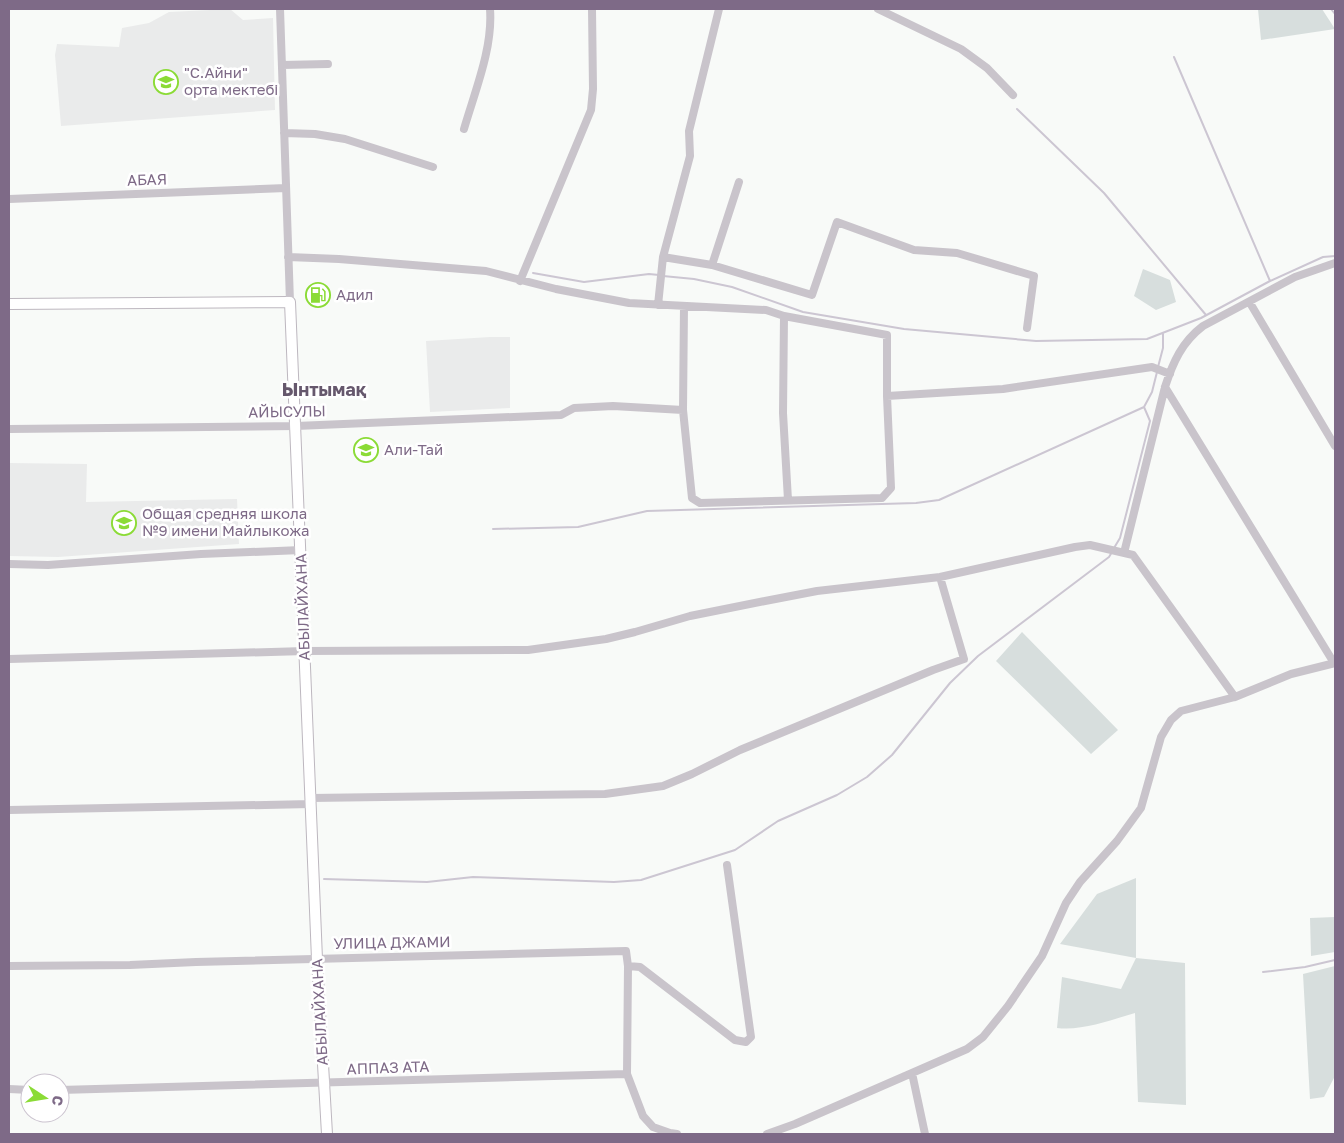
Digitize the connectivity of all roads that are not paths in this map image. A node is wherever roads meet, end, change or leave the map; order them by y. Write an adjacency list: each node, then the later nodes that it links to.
1 (280, 9): 7 (street)
2 (490, 9): 9 (street)
3 (592, 9): 19 (street)
4 (719, 9): 16 (street)
5 (878, 9): 8 (street)
6 (328, 64): 7 (street)
7 (282, 65): 10 (street)
8 (1013, 96)
9 (464, 129)
10 (284, 134): 11 (street); 13 (street)
11 (433, 167)
12 (739, 182): 18 (street)
13 (286, 188): 14 (street, АБАЯ); 15 (street)
14 (9, 199)
15 (288, 257): 19 (street); 20 (street)
16 (663, 257): 18 (street); 23 (street)
17 (1335, 263): 21 (street)
18 (712, 265): 26 (street)
19 (520, 280): 23 (street)
20 (290, 302): 22 (main road); 31 (main road, АБЫЛАЙХАНА)
21 (1250, 303): 27 (street); 33 (street)
22 (9, 304)
23 (658, 305): 24 (street)
24 (684, 306): 25 (street); 30 (street)
25 (784, 316): 29 (street); 34 (street)
26 (1027, 328)
27 (1170, 374): 28 (street); 29 (street)
28 (1166, 387): 36 (street); 41 (street)
29 (887, 396): 34 (street)
30 (683, 410): 31 (street, АЙЫСУЛЫ); 34 (street)
31 (296, 426): 32 (street, АЙЫСУЛЫ); 35 (main road, АБЫЛАЙХАНА)
32 (9, 429)
33 (1335, 446)
34 (788, 500)
35 (301, 550): 37 (street); 39 (main road, АБЫЛАЙХАНА)
36 (1124, 553): 38 (street); 42 (street)
37 (9, 564)
38 (940, 577): 39 (street); 43 (street)
39 (305, 650): 40 (street); 43 (main road, АБЫЛАЙХАНА)
40 (9, 659)
41 (1335, 663): 42 (street)
42 (1235, 697): 49 (street)
43 (311, 801): 44 (street); 46 (main road, АБЫЛАЙХАНА)
44 (9, 810)
45 (727, 865): 48 (street)
46 (317, 959): 47 (street, УЛИЦА ДЖАМИ); 48 (street, УЛИЦА ДЖАМИ); 51 (main road, АБЫЛАЙХАНА)
47 (9, 966)
48 (628, 966): 50 (street)
49 (912, 1073): 55 (street); 56 (street)
50 (627, 1074): 51 (street, АППАЗ АТА); 54 (street)
51 (324, 1084): 52 (street, АППАЗ АТА); 53 (main road, АБЫЛАЙХАНА)
52 (70, 1090)
53 (327, 1134)
54 (677, 1134)
55 (767, 1134)
56 (925, 1134)

